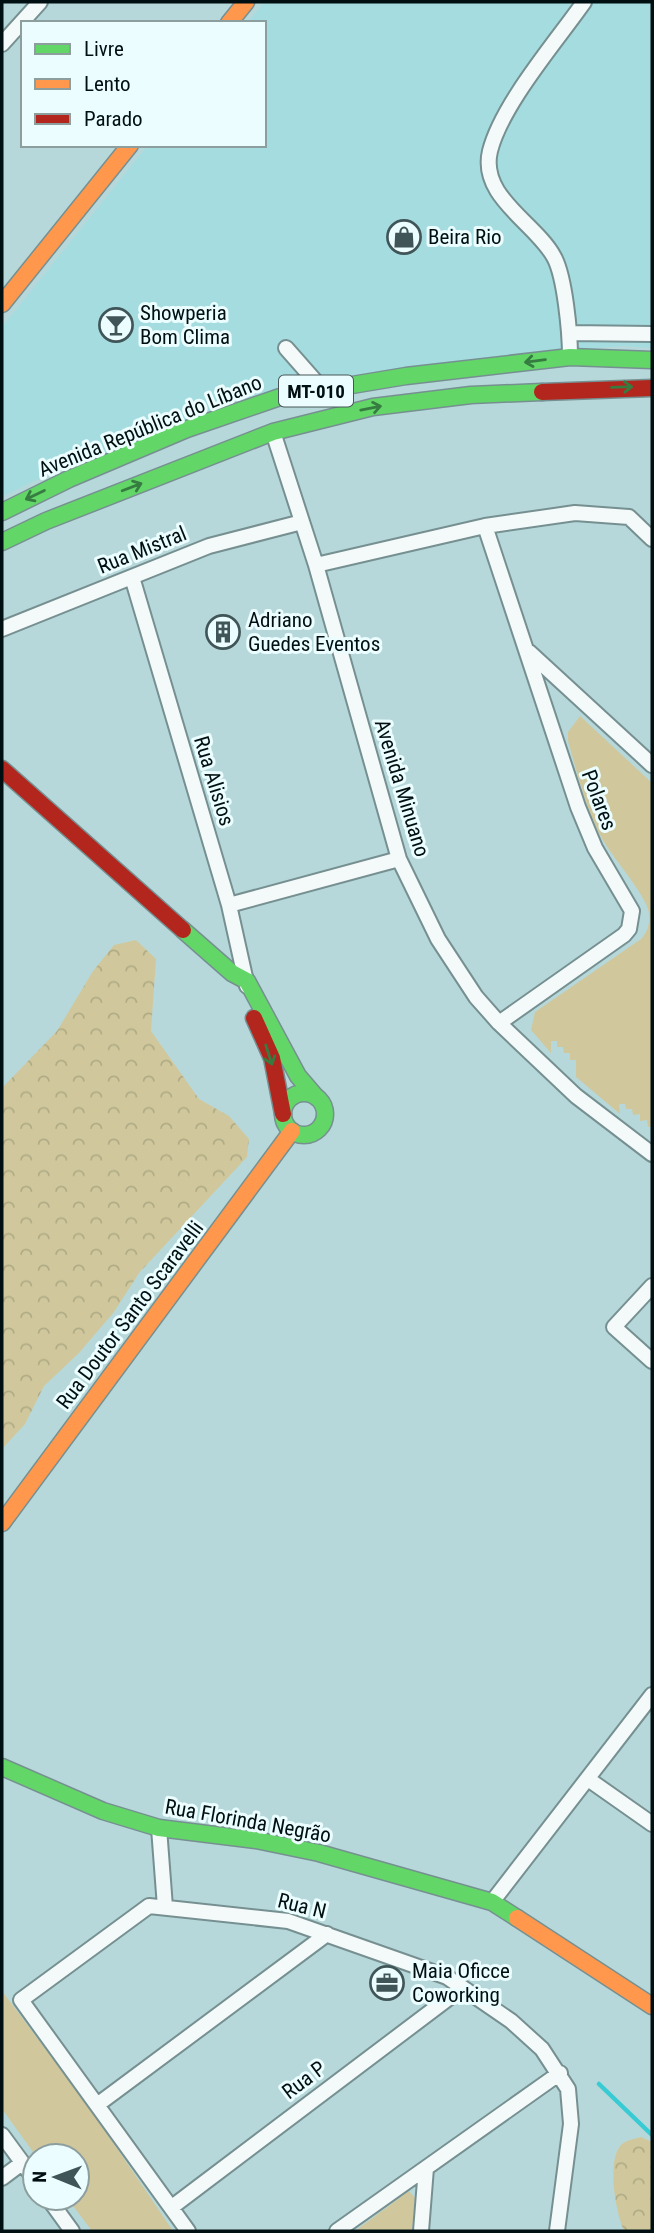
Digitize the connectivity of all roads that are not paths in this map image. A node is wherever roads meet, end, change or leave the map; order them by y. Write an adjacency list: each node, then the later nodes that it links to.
1 (40, 2): 4 (street)
2 (246, 2): 5 (street)
3 (584, 2): 10 (street)
4 (23, 21)
5 (231, 21)
6 (21, 23): 7 (street)
7 (2, 44)
8 (128, 147): 9 (street)
9 (2, 304)
10 (570, 333): 11 (street); 13 (street)
11 (652, 334)
12 (286, 348): 16 (street)
13 (570, 357): 14 (street, Avenida República do Líbano / MT-010); 16 (street, Avenida República do Líbano / MT-010, one-way to 16)
14 (652, 360)
15 (652, 388): 17 (street, MT-010, one-way to 15)
16 (323, 390): 18 (street, Avenida República do Líbano / MT-010, one-way to 18)
17 (273, 432): 19 (street, Avenida Minuano); 22 (street, MT-010, one-way to 17)
18 (2, 512)
19 (302, 522): 23 (street, Avenida Minuano); 24 (street, Rua Mistral)
20 (485, 526): 21 (street); 23 (street); 26 (street, Polares)
21 (652, 539)
22 (2, 542)
23 (316, 565): 29 (street, Avenida Minuano)
24 (132, 577): 25 (street, Rua Mistral); 30 (street, Rua Alisios)
25 (2, 629)
26 (528, 651): 27 (street); 32 (street, Polares)
27 (652, 765)
28 (2, 769): 31 (street)
29 (399, 859): 30 (street); 32 (street, Avenida Minuano)
30 (229, 905): 31 (street, Rua Alisios)
31 (239, 977): 33 (street); 34 (street, one-way to 34)
32 (499, 1023): 36 (street, Avenida Minuano)
33 (316, 1097): 34 (street); 35 (street)
34 (283, 1114): 35 (street)
35 (292, 1131): 39 (street, Rua Doutor Santo Scaravelli)
36 (652, 1154)
37 (652, 1286): 38 (street)
38 (652, 1361)
39 (2, 1523)
40 (652, 1695): 42 (street)
41 (2, 1767): 44 (street, Rua Florinda Negrão)
42 (588, 1779): 43 (street); 45 (street)
43 (652, 1824)
44 (159, 1828): 45 (street, Rua Florinda Negrão); 46 (street)
45 (492, 1902): 49 (street, Rua Florinda Negrão)
46 (165, 1908): 47 (street, Rua N); 51 (street, Rua N)
47 (327, 1934): 48 (street, Rua N); 51 (street)
48 (462, 1988): 50 (street, Rua N); 57 (street, Rua P)
49 (652, 2006)
50 (560, 2073): 55 (street); 63 (street)
51 (97, 2105): 57 (street)
52 (2, 2136): 53 (street)
53 (21, 2162)
54 (21, 2164): 56 (street)
55 (426, 2168): 61 (street); 62 (street)
56 (2, 2178)
57 (172, 2207): 60 (street)
58 (58, 2212): 59 (street)
59 (72, 2231)
60 (188, 2231)
61 (337, 2231)
62 (421, 2231)
63 (557, 2231)

